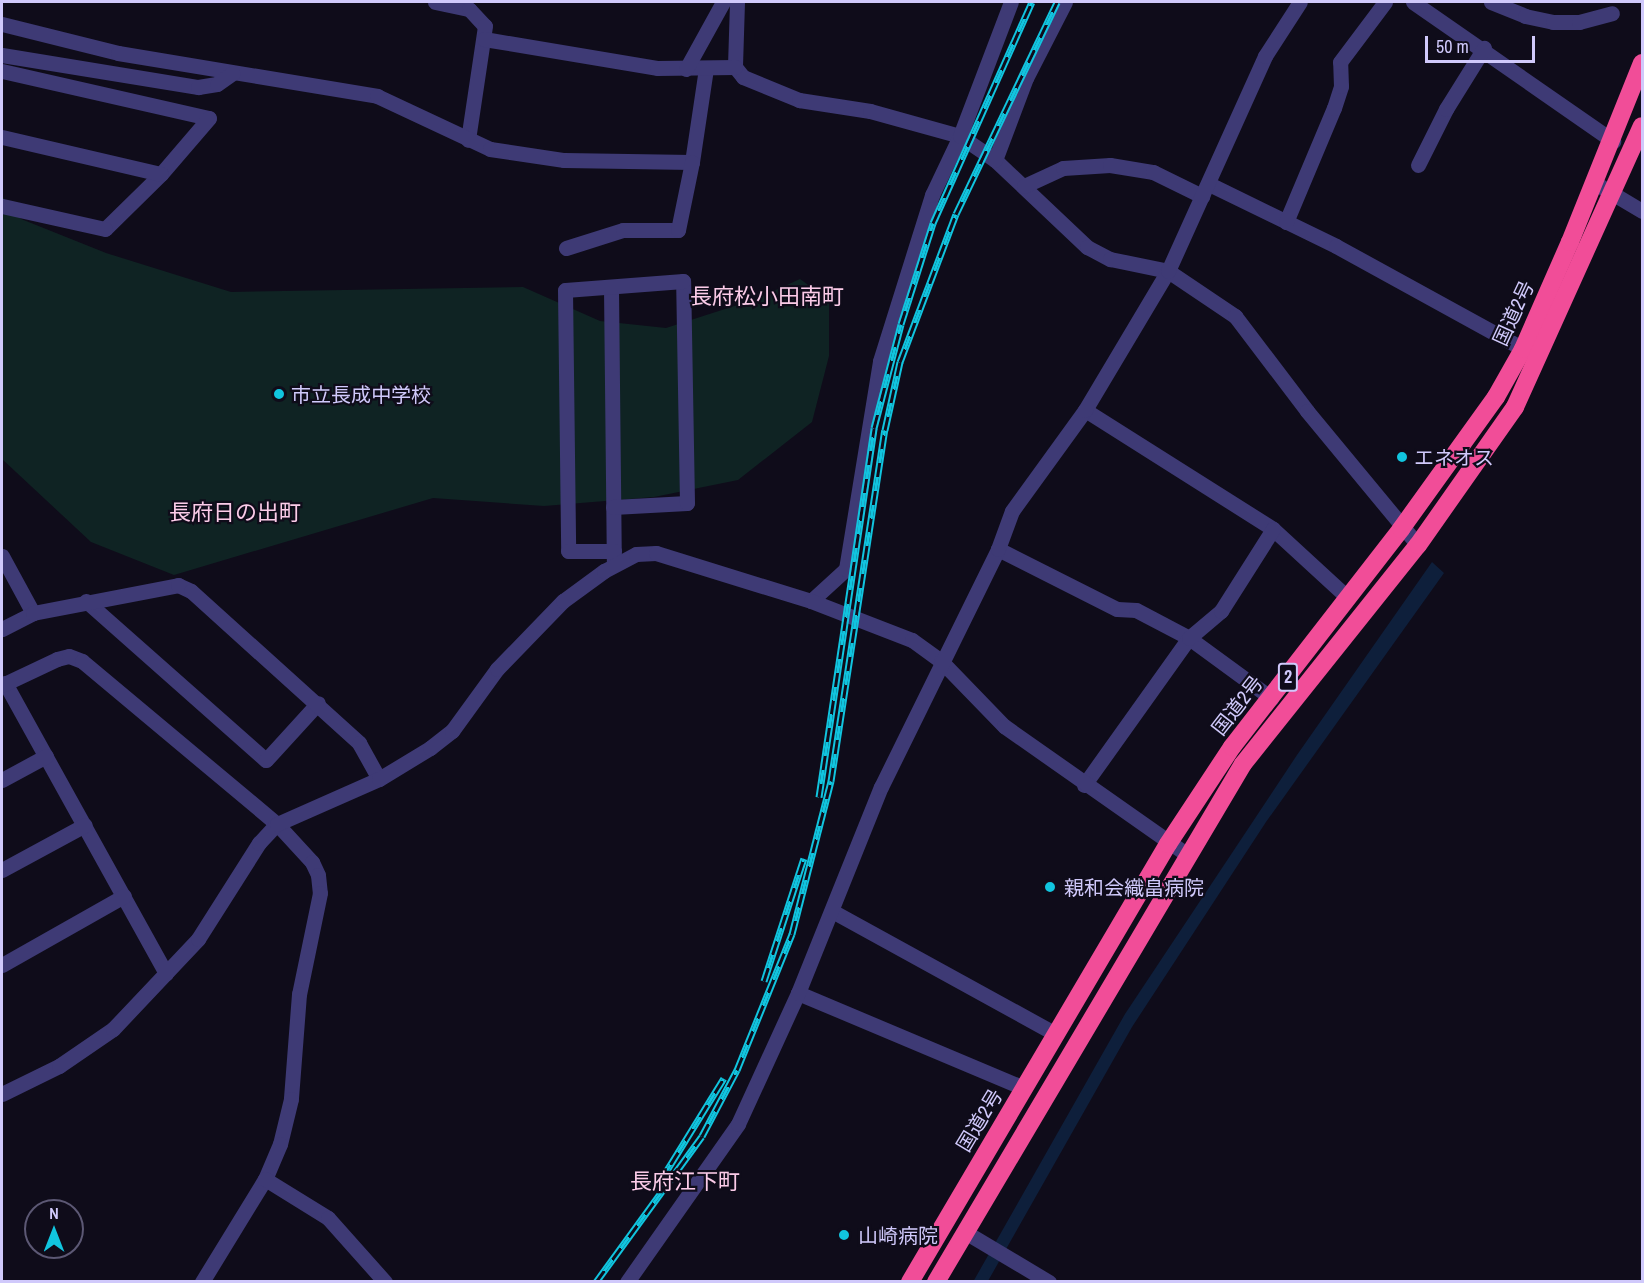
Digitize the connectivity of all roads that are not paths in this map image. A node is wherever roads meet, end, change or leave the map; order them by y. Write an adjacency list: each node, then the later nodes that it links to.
1 (435, 2): 12 (street)
2 (723, 2): 18 (street)
3 (737, 2): 16 (street)
4 (1011, 2): 22 (street)
5 (1065, 2): 26 (street)
6 (1300, 2): 32 (street)
7 (1385, 2): 36 (street)
8 (1413, 2): 13 (street)
9 (1491, 2): 10 (street)
10 (1612, 13)
11 (2, 24): 20 (street)
12 (484, 39): 18 (street); 24 (street)
13 (1484, 48): 25 (street); 28 (street)
14 (2, 55): 20 (street)
15 (1642, 63): 25 (highway, 国道2号 / 2)
16 (735, 67): 17 (street); 22 (street)
17 (706, 68): 18 (street); 27 (street)
18 (686, 69)
19 (2, 70): 29 (street)
20 (233, 73): 24 (street)
21 (1642, 126): 33 (highway, 国道2号 / 2)
22 (960, 136): 26 (street); 51 (street)
23 (2, 137): 29 (street)
24 (468, 140): 27 (street)
25 (1613, 141): 30 (highway, 国道2号 / 2)
26 (995, 160): 31 (street)
27 (692, 162): 37 (street)
28 (1418, 165)
29 (161, 174): 34 (street)
30 (1595, 183): 33 (street); 40 (highway, 国道2号 / 2)
31 (1024, 186): 32 (street); 38 (street)
32 (1205, 190): 36 (street); 38 (street)
33 (1613, 194): 35 (street); 45 (highway, 国道2号 / 2)
34 (2, 206)
35 (1642, 211)
36 (1286, 222): 40 (street)
37 (566, 248)
38 (1168, 271): 41 (street); 44 (street)
39 (610, 288): 42 (street); 42 (street); 48 (street)
40 (1523, 349): 44 (highway, 国道2号 / 2)
41 (1085, 411): 43 (street); 46 (street)
42 (613, 507): 48 (street)
43 (1273, 529): 49 (street); 54 (street)
44 (1401, 529): 45 (street); 49 (highway, 国道2号 / 2)
45 (1418, 545): 66 (highway, 国道2号 / 2)
46 (998, 549): 54 (street); 55 (street)
47 (2, 556): 52 (street)
48 (614, 558): 51 (street); 60 (street)
49 (1348, 598): 57 (highway, 国道2号 / 2)
50 (86, 601): 52 (street); 58 (street); 58 (street)
51 (811, 601): 55 (street)
52 (33, 613): 53 (street)
53 (2, 629)
54 (1189, 638): 57 (street); 62 (street)
55 (941, 661): 62 (street); 69 (street)
56 (3, 684): 59 (street); 63 (street)
57 (1271, 698): 65 (highway, 国道2号 / 2)
58 (318, 703): 60 (street)
59 (46, 756): 61 (street); 64 (street)
60 (378, 779): 63 (street)
61 (2, 780)
62 (1084, 785): 65 (street)
63 (277, 824): 71 (street); 76 (street)
64 (86, 825): 67 (street); 68 (street)
65 (1168, 844): 66 (street); 73 (highway, 国道2号 / 2)
66 (1189, 856): 77 (highway, 国道2号 / 2)
67 (2, 870)
68 (124, 896): 70 (street); 71 (street)
69 (832, 911): 72 (street); 73 (street)
70 (2, 965)
71 (166, 973): 75 (street)
72 (798, 993): 74 (street); 80 (street)
73 (1056, 1034): 74 (highway, 国道2号 / 2)
74 (1024, 1088): 81 (highway, 国道2号 / 2)
75 (2, 1094)
76 (266, 1179): 78 (street); 79 (street)
77 (965, 1232): 82 (highway, 国道2号 / 2); 83 (street)
78 (376, 1278)
79 (202, 1281)
80 (627, 1281)
81 (910, 1281)
82 (936, 1281)
83 (1049, 1281)

